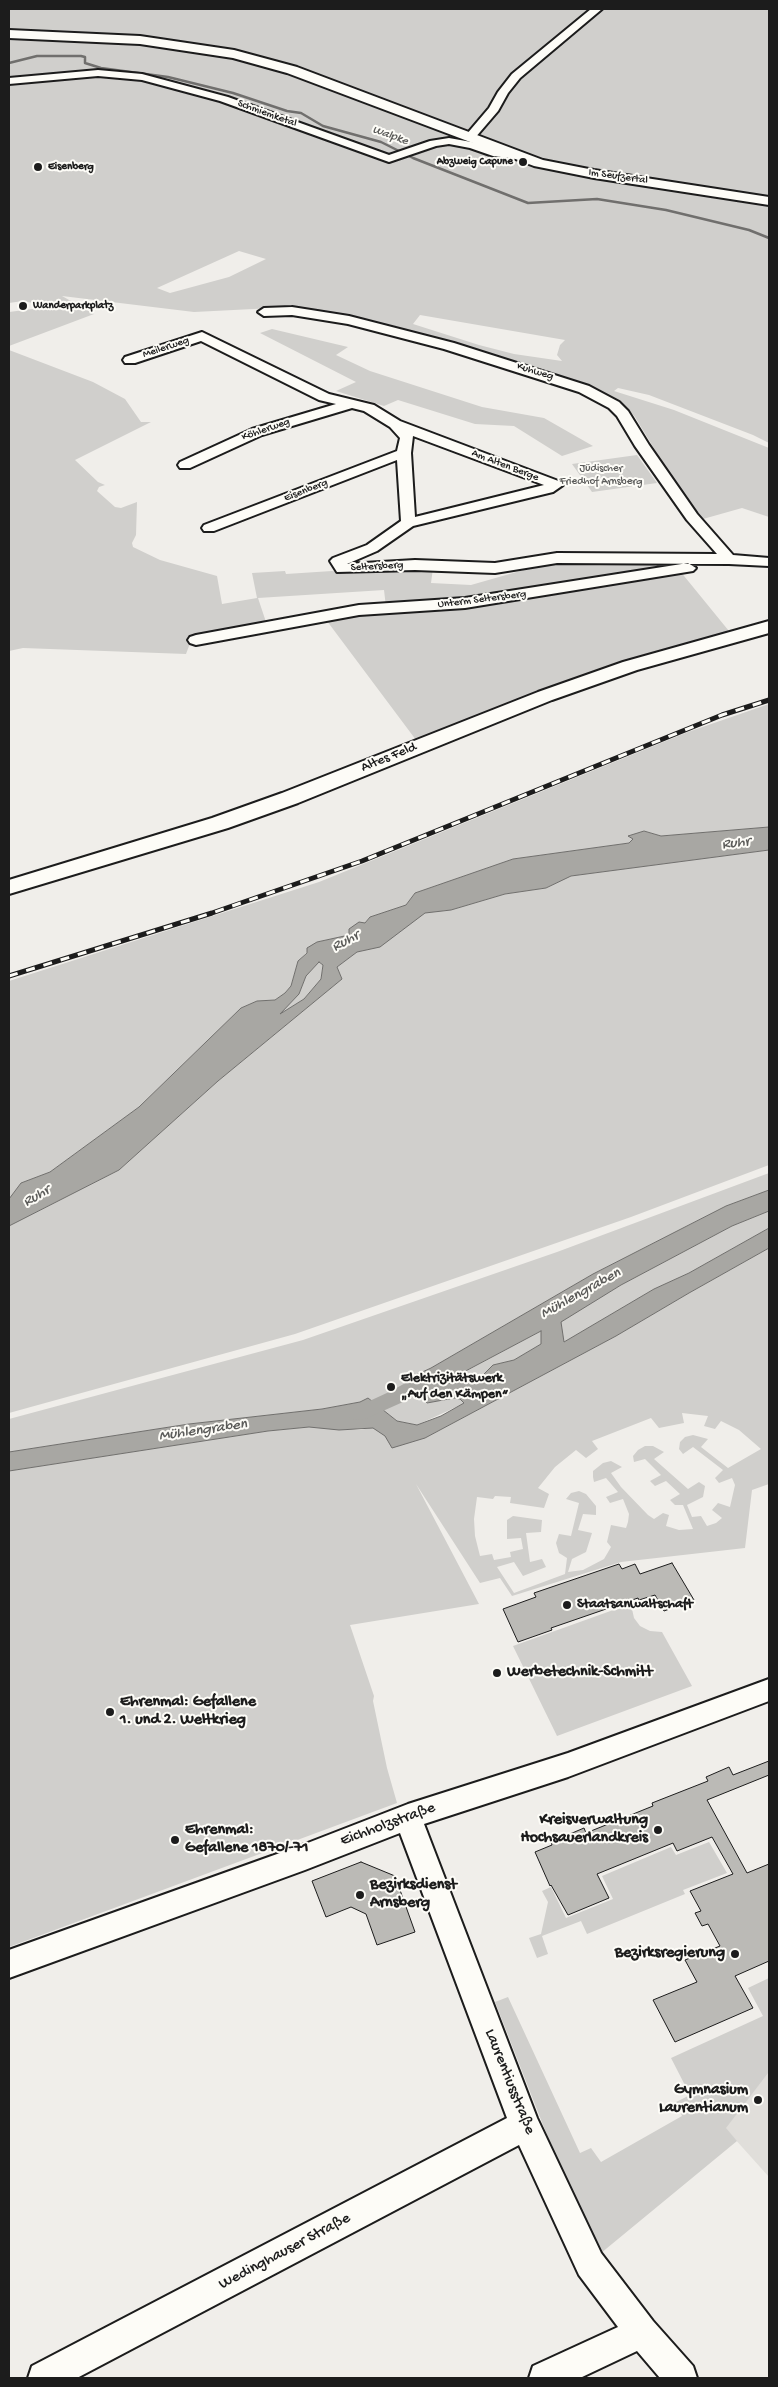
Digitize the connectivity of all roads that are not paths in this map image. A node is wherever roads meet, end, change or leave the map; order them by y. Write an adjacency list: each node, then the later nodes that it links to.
1 (597, 9): 4 (street)
2 (9, 34): 4 (main road, Im Seufzertal)
3 (9, 81): 5 (street, Schmiemketal)
4 (470, 137): 5 (main road, Im Seufzertal)
5 (518, 156): 6 (main road, Im Seufzertal)
6 (769, 201)
7 (264, 312): 15 (street, Kuhweg)
8 (130, 360): 9 (street, Meilerweg)
9 (350, 404): 10 (street); 12 (street, Köhlerweg)
10 (395, 424): 11 (street); 13 (street, Am Alten Berge)
11 (404, 453): 13 (street); 14 (street, Eisenberg)
12 (185, 465)
13 (408, 523): 15 (street, Seltersberg)
14 (208, 528)
15 (729, 559): 16 (street)
16 (769, 563): 18 (street, Unterm Seltersberg)
17 (769, 627): 19 (main road, Altes Feld)
18 (196, 640)
19 (9, 887)
20 (769, 1690): 21 (street, Eichholzstraße)
21 (408, 1817): 22 (street, Eichholzstraße); 23 (street, Laurentiusstraße)
22 (9, 1964)
23 (525, 2125): 24 (street, Laurentiusstraße); 25 (street, Wedinghauser Straße)
24 (642, 2332): 26 (street); 27 (street, Laurentiusstraße)
25 (44, 2378)
26 (545, 2378)
27 (681, 2378)

